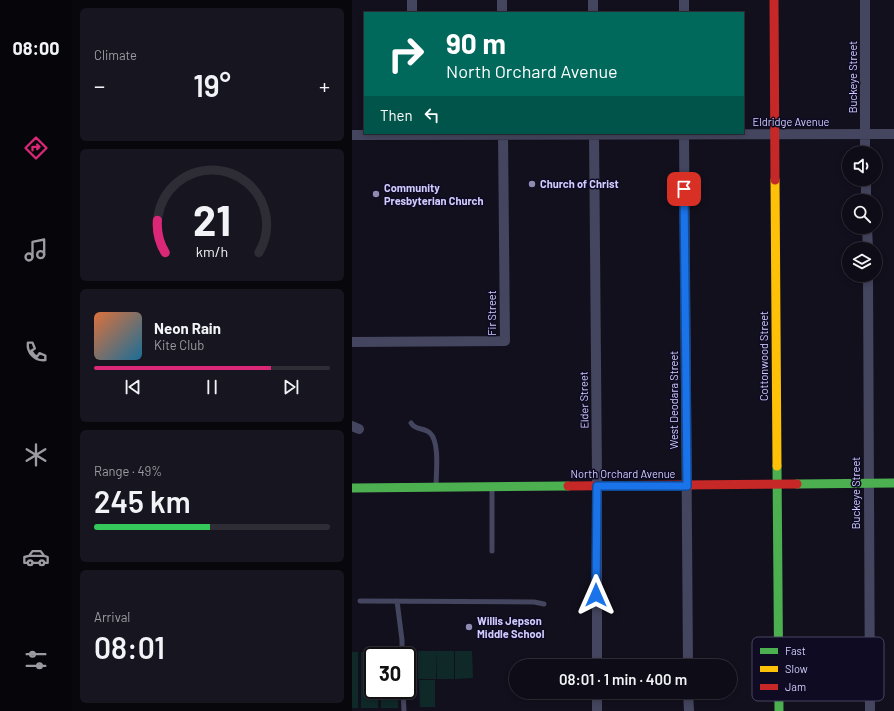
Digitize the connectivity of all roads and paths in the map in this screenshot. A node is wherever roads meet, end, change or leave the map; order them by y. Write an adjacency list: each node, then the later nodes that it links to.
1 (412, 0): 7 (street)
2 (502, 0): 8 (street)
3 (593, 0): 9 (street)
4 (684, 0): 10 (street)
5 (774, 0): 16 (street, Cottonwood Street)
6 (865, 0): 17 (street, Buckeye Street)
7 (412, 12)
8 (502, 12)
9 (593, 12)
10 (684, 12)
11 (352, 134): 12 (street, Eldridge Avenue)
12 (412, 134): 13 (street, Eldridge Avenue)
13 (503, 134): 21 (street, Fir Street)
14 (594, 134): 26 (street, Elder Street)
15 (684, 134): 16 (street, Eldridge Avenue); 27 (street, West Deodara Street)
16 (775, 134): 17 (street, Eldridge Avenue); 25 (street, Cottonwood Street)
17 (865, 134): 18 (street, Eldridge Avenue); 19 (street, Buckeye Street)
18 (894, 134)
19 (866, 146)
20 (868, 282): 24 (street, Buckeye Street)
21 (352, 342)
22 (411, 423): 30 (lane)
23 (894, 483): 24 (street, North Orchard Avenue)
24 (868, 484): 25 (street, North Orchard Avenue); 36 (street, Buckeye Street)
25 (777, 485): 27 (street, North Orchard Avenue); 35 (street, Cottonwood Street)
26 (597, 486): 27 (street, North Orchard Avenue); 28 (street, North Orchard Avenue); 38 (street, Elder Street)
27 (687, 486): 39 (street, West Deodara Street)
28 (492, 487): 30 (street, North Orchard Avenue); 31 (lane)
29 (352, 488): 30 (street, North Orchard Avenue)
30 (436, 488)
31 (492, 552)
32 (360, 601): 33 (lane)
33 (397, 601): 34 (lane); 37 (lane)
34 (544, 604)
35 (778, 637)
36 (869, 637)
37 (402, 647)
38 (597, 659)
39 (688, 659)
40 (403, 699): 45 (lane)
41 (597, 699): 46 (street)
42 (688, 699): 47 (street)
43 (779, 701): 48 (street, Cottonwood Street)
44 (870, 701): 49 (street, Buckeye Street)
45 (404, 711)
46 (597, 711)
47 (689, 711)
48 (779, 711)
49 (870, 711)

